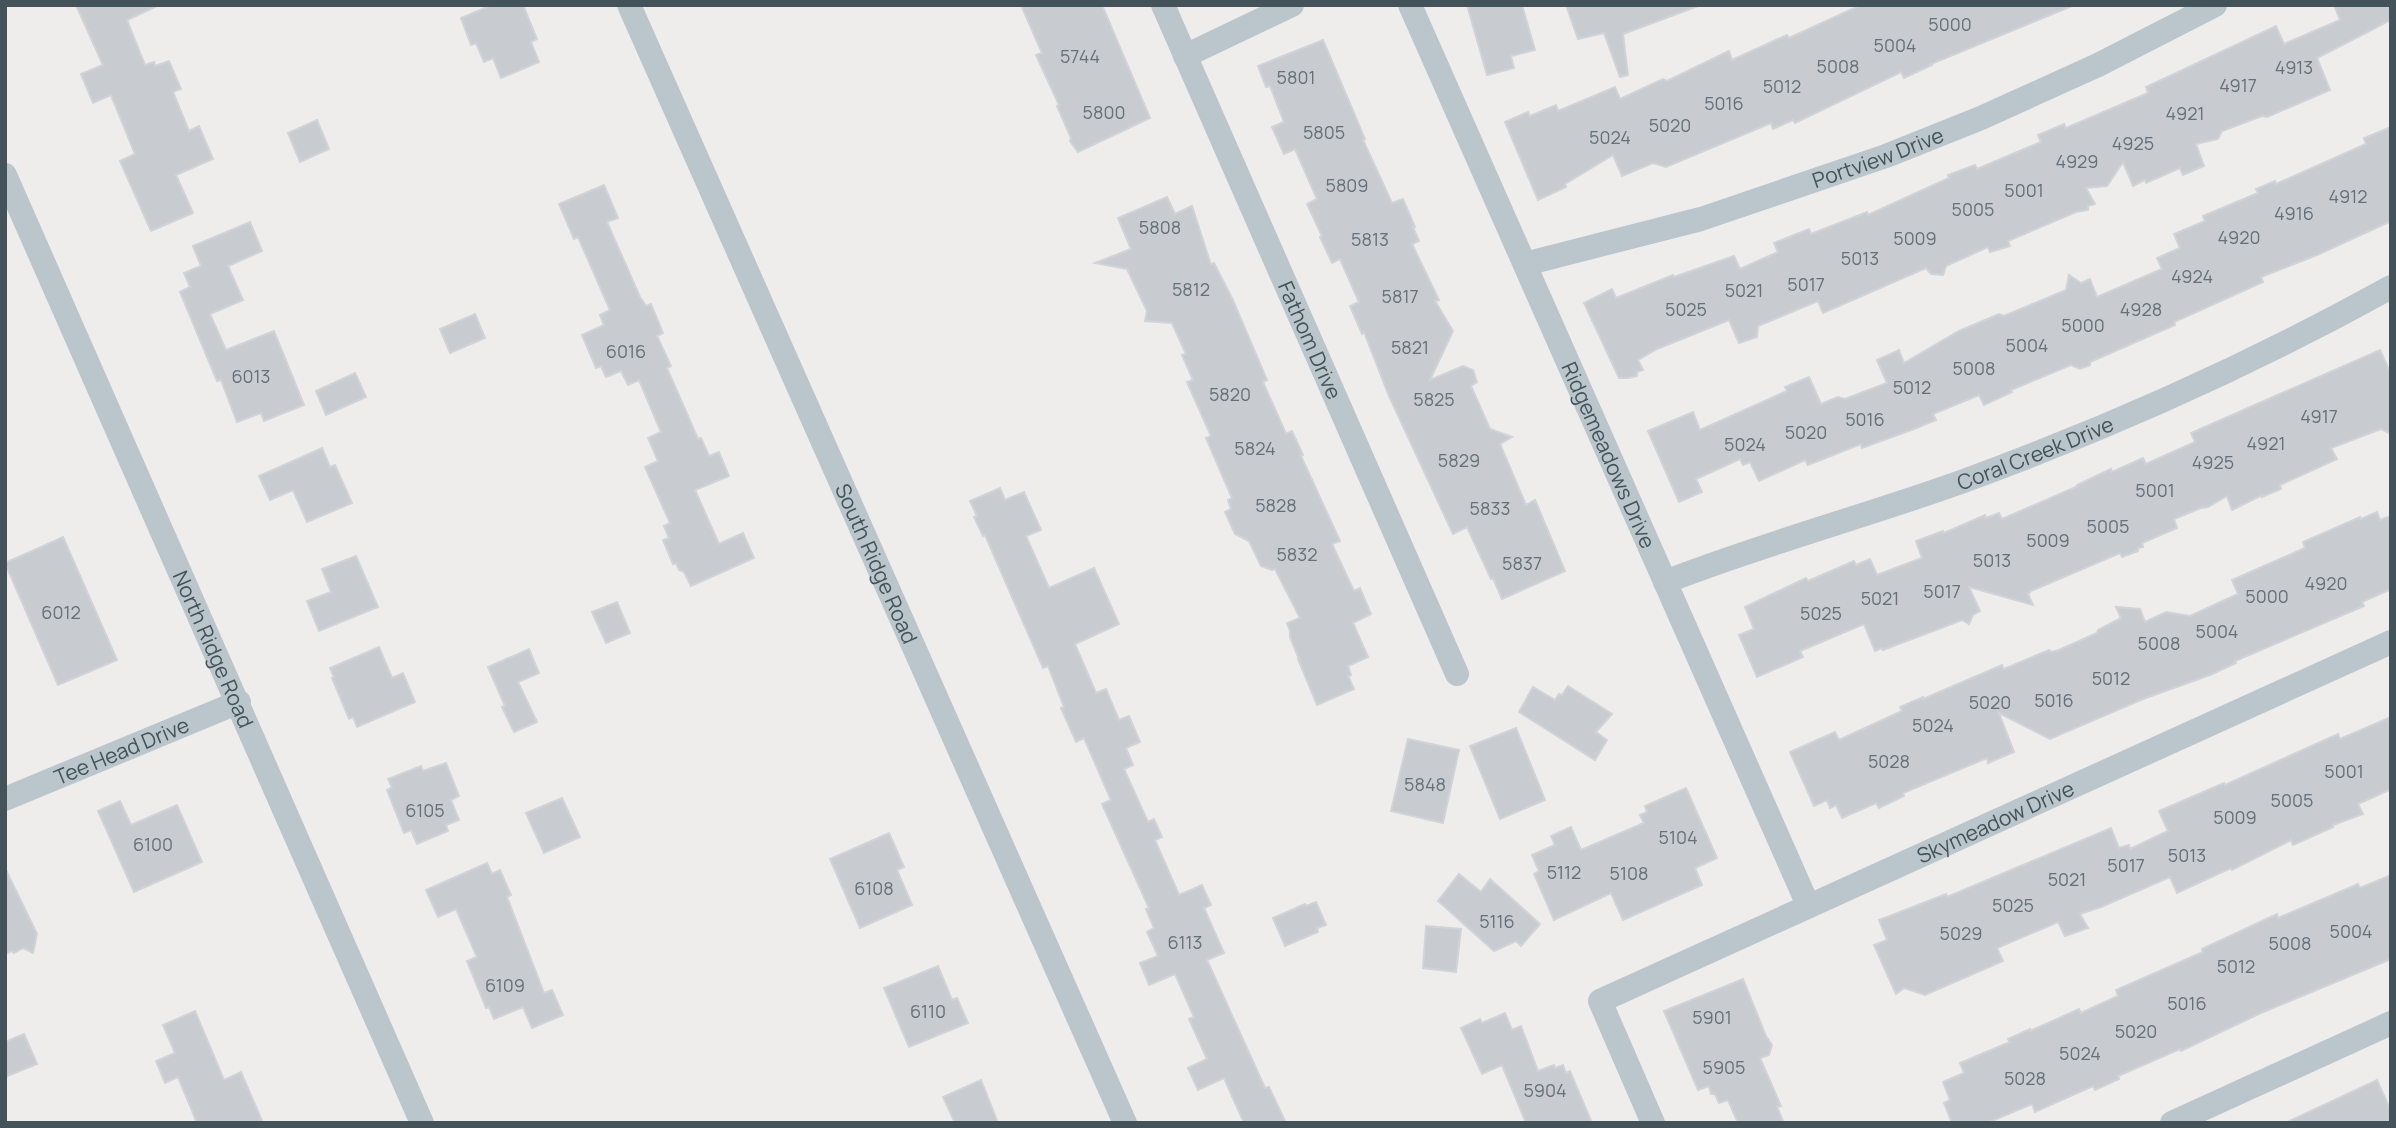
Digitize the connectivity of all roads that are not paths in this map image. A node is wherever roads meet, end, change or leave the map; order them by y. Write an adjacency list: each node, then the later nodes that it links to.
1 (629, 5): 18 (street, South Ridge Road)
2 (1163, 5): 6 (street, Fathom Drive)
3 (1292, 5): 6 (street)
4 (1410, 5): 8 (street, Ridgemeadows Drive)
5 (2216, 5): 8 (street, Portview Drive)
6 (1185, 56): 12 (street, Fathom Drive)
7 (5, 175): 13 (street, North Ridge Road)
8 (1525, 264): 10 (street, Ridgemeadows Drive)
9 (2391, 287): 10 (street, Coral Creek Drive)
10 (1665, 582): 15 (street, Ridgemeadows Drive)
11 (2391, 642): 15 (street, Skymeadow Drive)
12 (1457, 674)
13 (239, 702): 14 (street, Tee Head Drive); 17 (street, North Ridge Road)
14 (5, 799)
15 (1808, 905): 19 (street, Skymeadow Drive)
16 (2391, 1023): 20 (street)
17 (422, 1123)
18 (1125, 1123)
19 (1653, 1123)
20 (2172, 1123)

